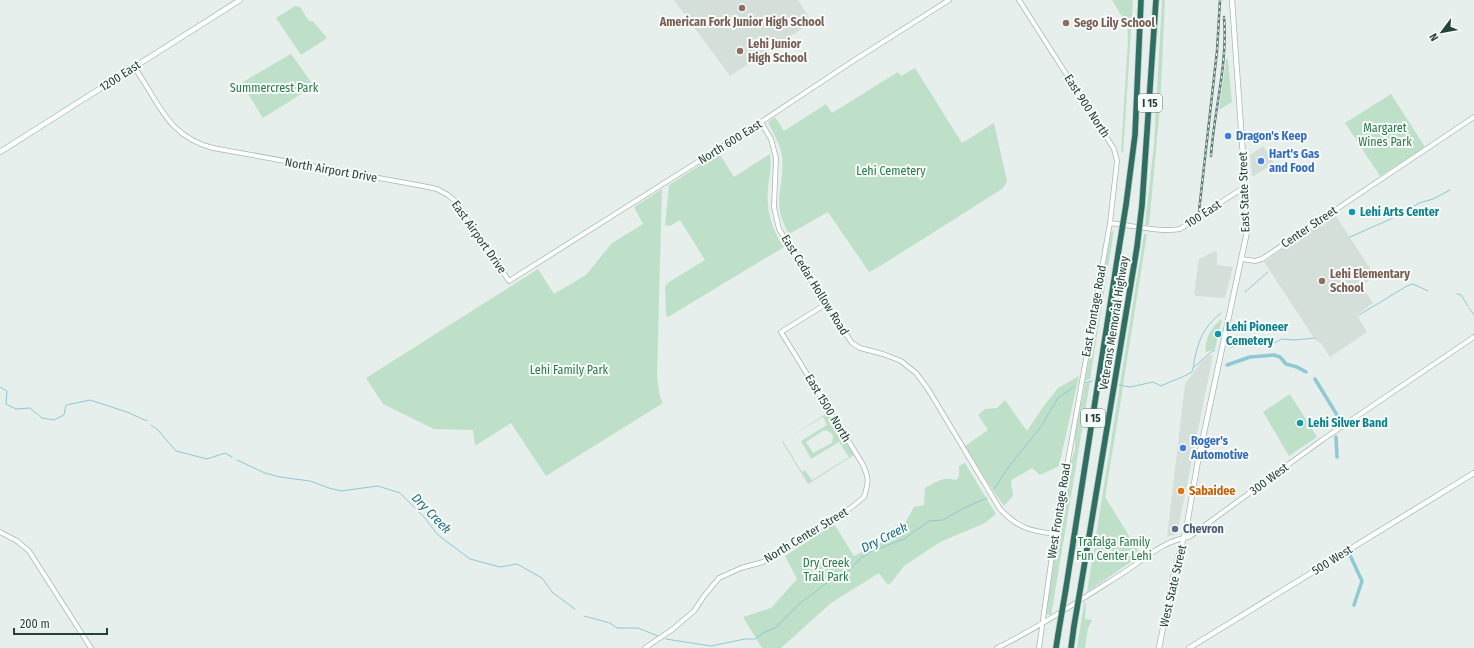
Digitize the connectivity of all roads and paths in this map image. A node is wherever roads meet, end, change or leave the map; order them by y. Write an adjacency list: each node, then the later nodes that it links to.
1 (240, 0): 7 (main road, 1200 East)
2 (950, 0): 9 (street, North 600 East)
3 (1019, 0): 13 (street, East 900 North)
4 (1141, 0): 30 (highway, Veterans Memorial Highway / I 15, bridge)
5 (1156, 0): 31 (highway, Veterans Memorial Highway / I 15, bridge)
6 (1232, 0): 11 (main road, East State Street)
7 (134, 67): 10 (main road, 1200 East); 12 (street, North Airport Drive)
8 (1474, 117): 14 (street, Center Street)
9 (761, 122): 15 (street, North 600 East); 17 (street, East Cedar Hollow Road)
10 (0, 152)
11 (1246, 186): 13 (street, 100 East); 14 (main road, East State Street)
12 (448, 195): 15 (street, East Airport Drive)
13 (1110, 223): 19 (street, East Frontage Road)
14 (1242, 259): 16 (main road, East State Street)
15 (508, 281)
16 (1235, 288): 24 (main road, West State Street)
17 (826, 304): 21 (street, East 1500 North); 23 (street, East Cedar Hollow Road)
18 (1474, 337): 24 (street, 300 West)
19 (1078, 400): 23 (street, West Frontage Road)
20 (1474, 473): 33 (main road, 500 West)
21 (867, 487): 27 (street, North Center Street)
22 (0, 532): 26 (street)
23 (1055, 534): 25 (street, West Frontage Road)
24 (1184, 538): 25 (street, 300 West); 32 (main road, West State Street)
25 (1043, 623): 28 (street, 300 West); 29 (street, West Frontage Road)
26 (91, 648)
27 (645, 648)
28 (997, 648)
29 (1039, 648)
30 (1056, 648)
31 (1071, 648)
32 (1159, 648)
33 (1189, 648)

